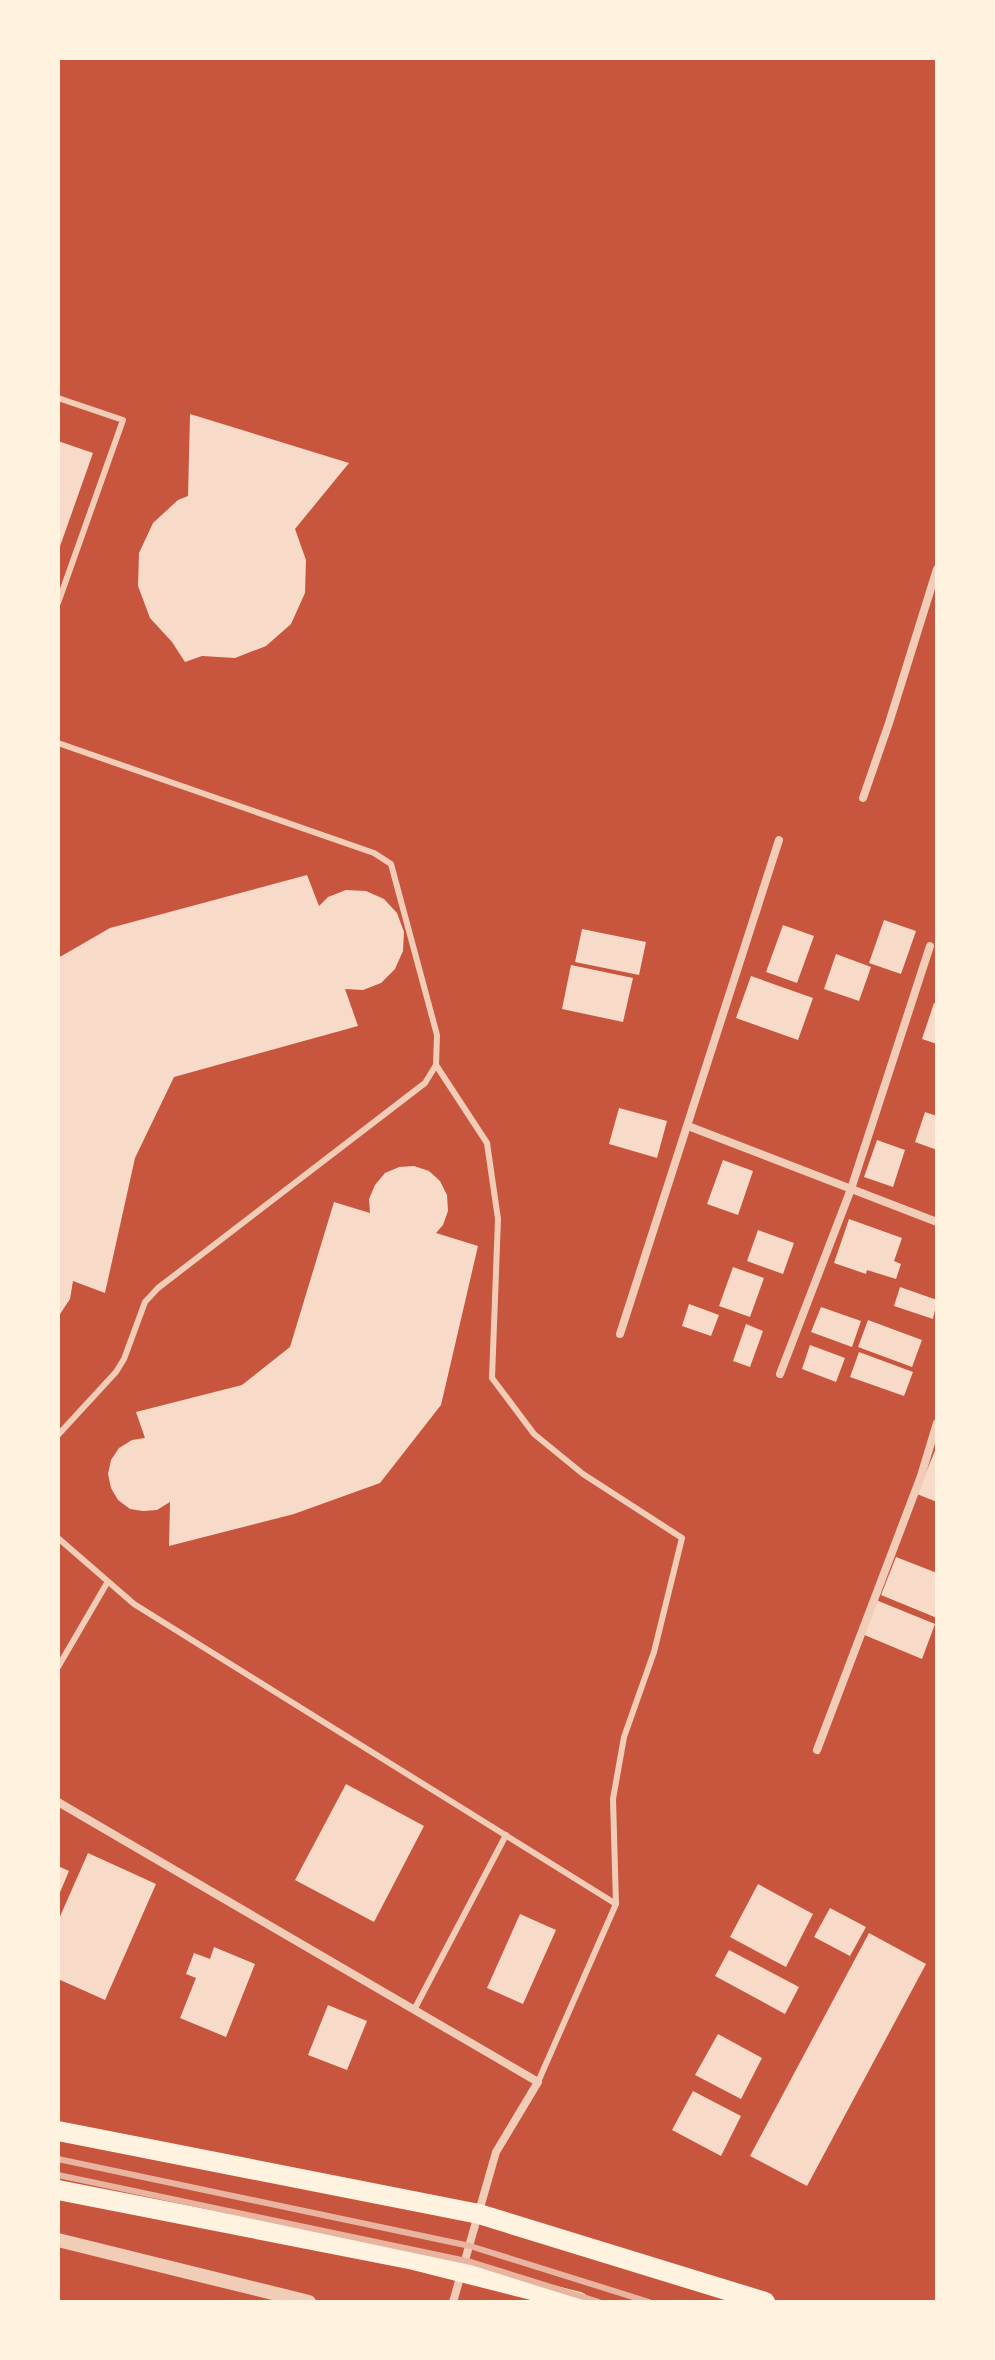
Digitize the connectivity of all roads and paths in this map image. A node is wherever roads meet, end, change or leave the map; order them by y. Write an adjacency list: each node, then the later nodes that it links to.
1 (58, 398): 3 (lane)
2 (937, 569): 5 (street)
3 (58, 603)
4 (58, 743): 8 (lane)
5 (863, 798)
6 (779, 840): 9 (street)
7 (930, 946): 10 (street)
8 (436, 1065): 15 (lane); 22 (lane)
9 (688, 1126): 10 (street); 12 (street)
10 (851, 1189): 11 (street); 13 (street)
11 (937, 1222)
12 (620, 1334)
13 (780, 1374)
14 (937, 1423): 19 (street)
15 (58, 1435)
16 (58, 1538): 17 (lane)
17 (107, 1583): 18 (lane); 21 (lane)
18 (58, 1667)
19 (817, 1750)
20 (58, 1802): 23 (street)
21 (506, 1835): 22 (lane); 23 (lane)
22 (616, 1904): 24 (lane)
23 (414, 2010): 24 (street)
24 (538, 2082): 27 (street)
25 (58, 2131): 27 (main road)
26 (58, 2190): 29 (main road)
27 (479, 2214): 29 (street); 33 (main road)
28 (58, 2240): 30 (street)
29 (461, 2271): 31 (street); 32 (main road)
30 (309, 2302)
31 (453, 2302)
32 (579, 2302)
33 (765, 2302)

